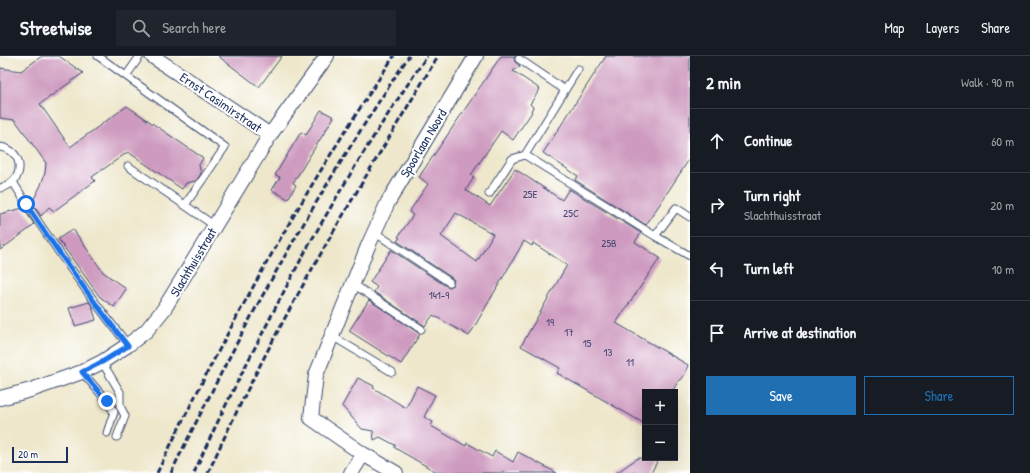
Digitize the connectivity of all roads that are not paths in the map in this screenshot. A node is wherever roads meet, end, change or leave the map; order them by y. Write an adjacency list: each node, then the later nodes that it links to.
1 (98, 56): 8 (lane)
2 (140, 56): 8 (lane)
3 (152, 56): 10 (street, Ernst Casimirstraat)
4 (327, 56): 10 (street, Slachthuisstraat)
5 (476, 56): 20 (street, Spoorlaan Noord)
6 (519, 59): 9 (lane)
7 (578, 69): 9 (lane)
8 (126, 76): 17 (lane)
9 (565, 90): 12 (lane)
10 (270, 135): 19 (street, Slachthuisstraat)
11 (0, 147): 14 (lane)
12 (525, 155): 16 (lane); 21 (lane)
13 (128, 166): 17 (lane)
14 (13, 182): 15 (lane); 27 (lane)
15 (0, 188)
16 (489, 194)
17 (185, 205): 19 (lane)
18 (690, 217): 21 (lane)
19 (215, 226): 27 (street, Slachthuisstraat)
20 (374, 232): 23 (lane); 24 (street, Spoorlaan Noord)
21 (655, 236): 22 (lane)
22 (690, 256)
23 (449, 282)
24 (353, 284): 25 (lane); 26 (street, Spoorlaan Noord)
25 (421, 329)
26 (332, 336): 30 (lane); 34 (street, Spoorlaan Noord)
27 (128, 346): 28 (street, Slachthuisstraat)
28 (102, 362): 29 (street, Slachthuisstraat); 33 (lane)
29 (82, 372): 31 (street, Slachthuisstraat); 32 (lane)
30 (392, 372)
31 (0, 398)
32 (107, 433)
33 (118, 437)
34 (363, 454): 35 (street); 36 (street)
35 (351, 473)
36 (396, 473)

